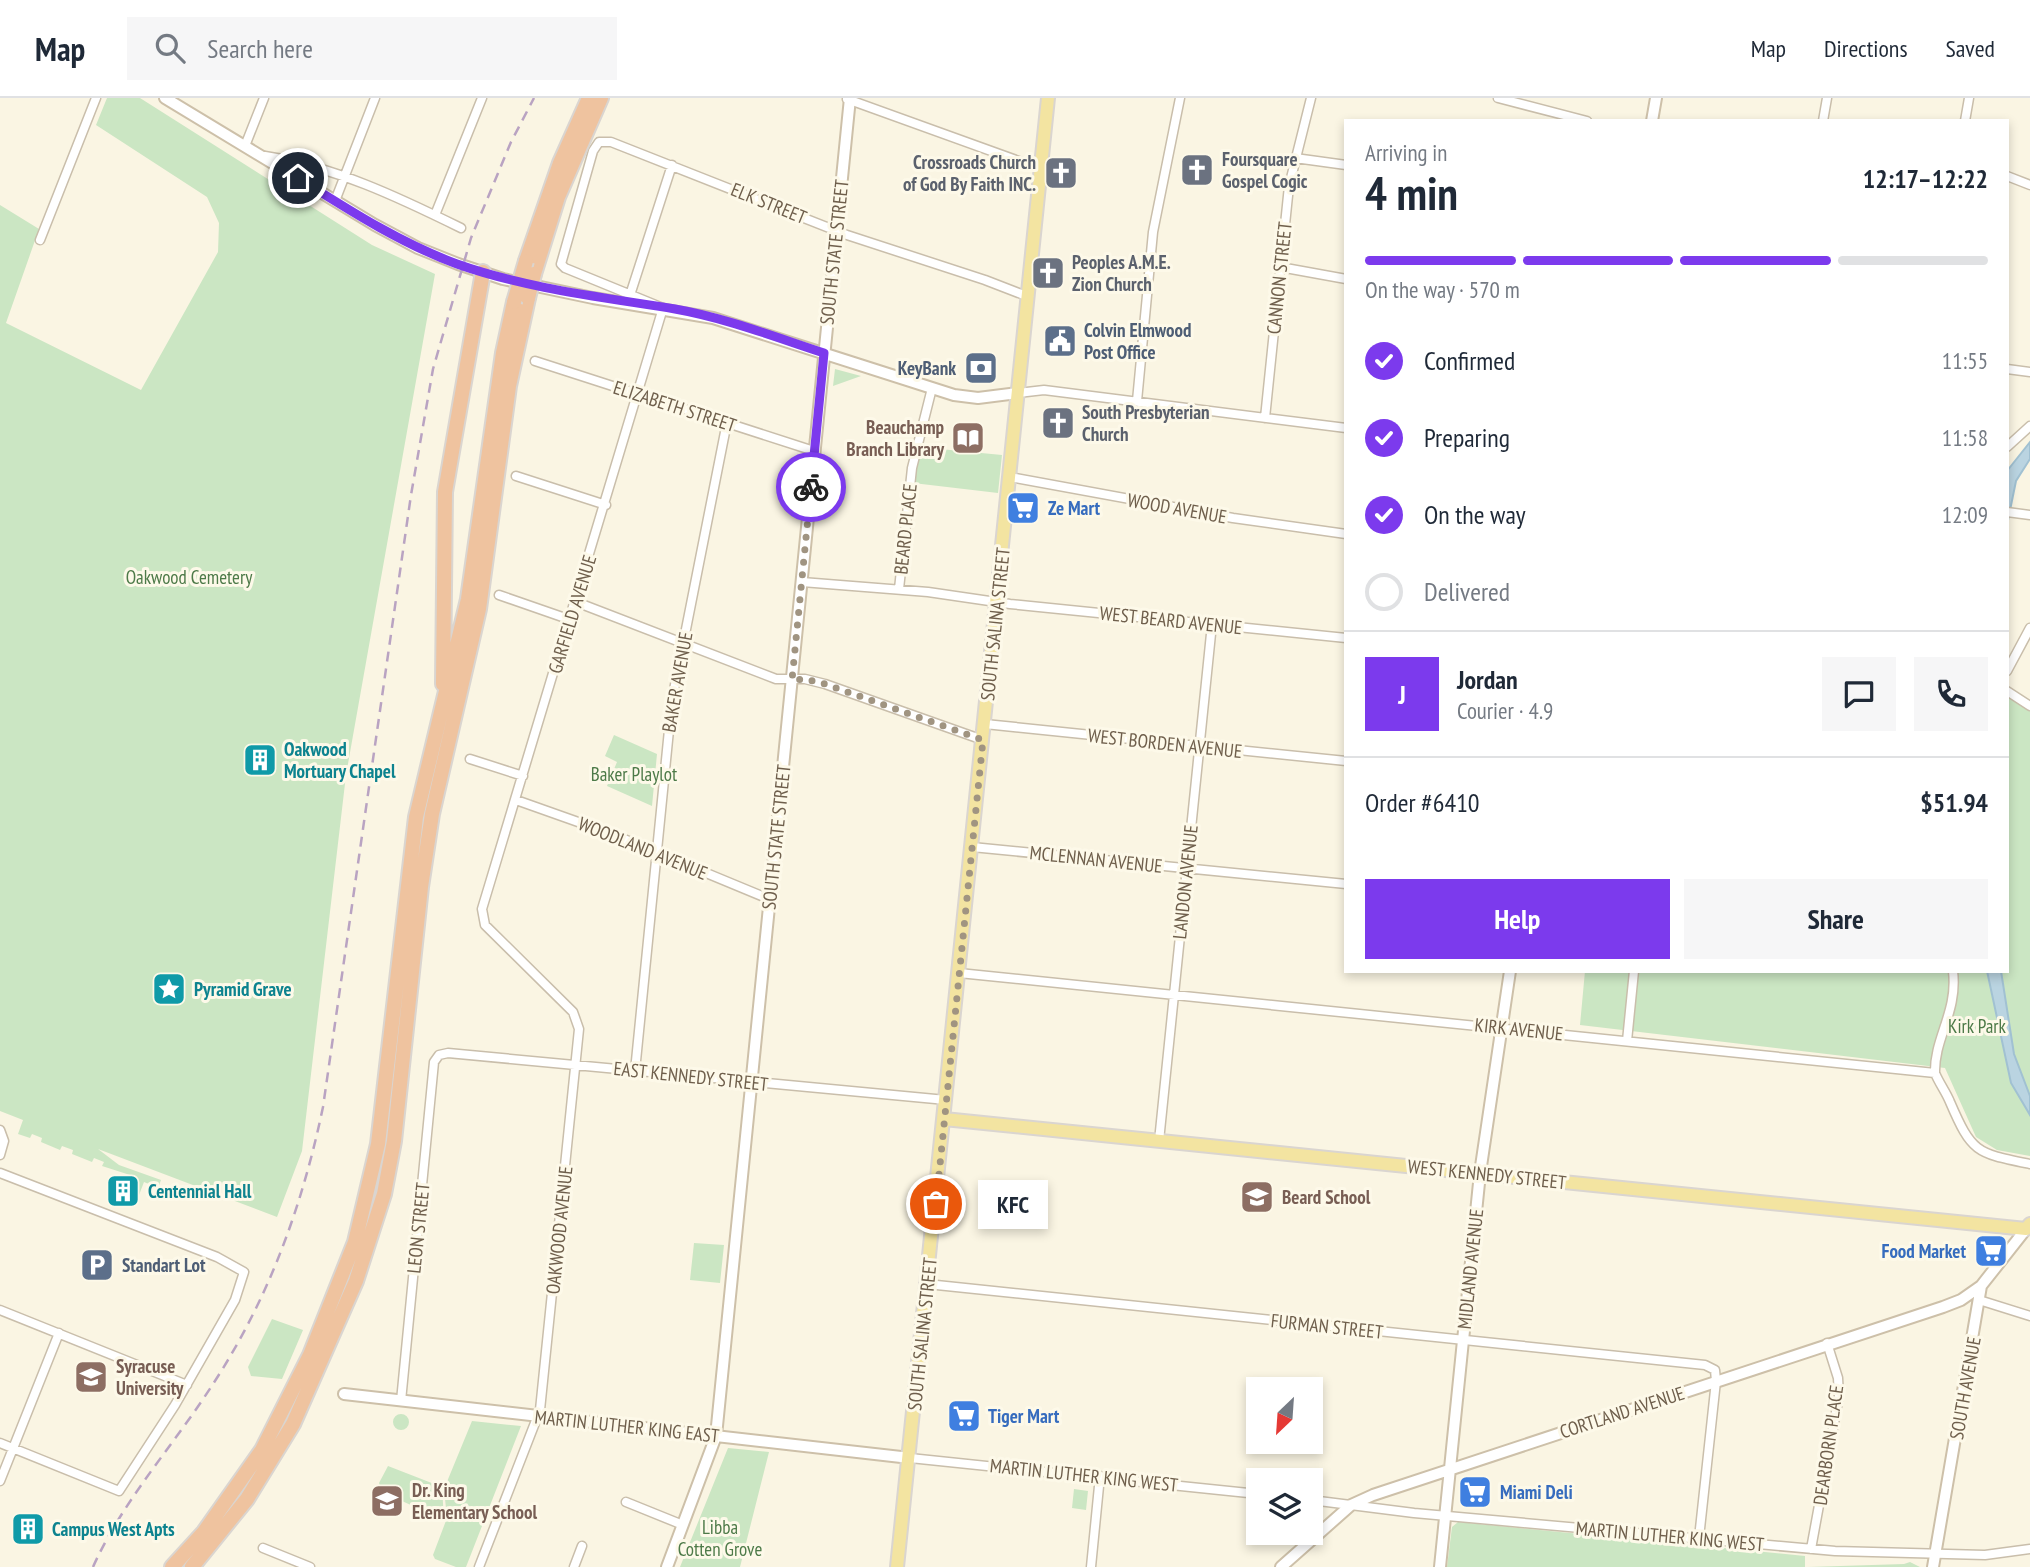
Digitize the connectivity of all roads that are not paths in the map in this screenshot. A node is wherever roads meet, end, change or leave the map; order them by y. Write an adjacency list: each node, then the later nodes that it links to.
1 (96, 98): 33 (street)
2 (165, 98): 20 (street)
3 (264, 98): 20 (street)
4 (375, 98): 26 (street)
5 (482, 98): 30 (street)
6 (589, 98): 34 (highway)
7 (601, 98): 34 (highway)
8 (1048, 98): 25 (main road, SOUTH SALINA STREET)
9 (1180, 98): 51 (street)
10 (1311, 98): 22 (street, CANNON STREET)
11 (1498, 98): 16 (street)
12 (1656, 98): 17 (street)
13 (1827, 98): 18 (street)
14 (1969, 98): 19 (street)
15 (848, 99): 25 (street); 32 (street, SOUTH STATE STREET)
16 (1579, 119)
17 (1653, 119)
18 (1823, 119)
19 (1965, 119)
20 (245, 146): 21 (street)
21 (261, 156): 26 (street); 29 (street)
22 (1294, 158): 24 (street); 35 (street, CANNON STREET)
23 (672, 165): 32 (street, ELK STREET); 38 (street, ELK STREET); 39 (street)
24 (1344, 165)
25 (1041, 169): 40 (main road, SOUTH SALINA STREET)
26 (345, 175): 29 (street); 30 (street)
27 (2009, 177): 28 (street)
28 (2030, 186)
29 (335, 201): 36 (street)
30 (435, 215): 31 (street)
31 (461, 228)
32 (837, 231): 40 (street, ELK STREET); 44 (street, SOUTH STATE STREET)
33 (40, 240)
34 (530, 267): 41 (highway, bridge)
35 (1280, 267): 37 (street); 52 (street, CANNON STREET)
36 (483, 272): 42 (street); 78 (highway)
37 (1344, 279)
38 (609, 284): 39 (street); 42 (street)
39 (631, 292): 43 (street)
40 (1028, 297): 49 (main road, SOUTH SALINA STREET)
41 (521, 300): 78 (highway); 123 (highway)
42 (604, 300): 43 (street)
43 (663, 308): 44 (street); 50 (street, GARFIELD AVENUE)
44 (824, 353): 48 (street); 57 (street, SOUTH STATE STREET)
45 (535, 361): 50 (street, ELIZABETH STREET)
46 (2009, 369): 47 (street)
47 (2030, 372)
48 (932, 388): 49 (street); 65 (street, BEARD PLACE)
49 (1018, 393): 51 (street); 59 (main road, SOUTH SALINA STREET)
50 (639, 394): 53 (street, ELIZABETH STREET); 60 (street, GARFIELD AVENUE)
51 (1137, 401): 52 (street)
52 (1265, 418): 55 (street)
53 (727, 422): 57 (street, ELIZABETH STREET); 74 (street, BAKER AVENUE)
54 (2030, 426): 56 (street)
55 (1344, 428)
56 (2009, 445)
57 (814, 451): 64 (street, SOUTH STATE STREET)
58 (516, 476): 60 (street)
59 (1010, 477): 63 (street, WOOD AVENUE); 68 (main road, SOUTH SALINA STREET)
60 (606, 505): 67 (street, GARFIELD AVENUE)
61 (2011, 513): 62 (street)
62 (2030, 515)
63 (1344, 534)
64 (802, 582): 65 (street, WEST BEARD AVENUE); 76 (street, SOUTH STATE STREET)
65 (899, 589): 68 (street, WEST BEARD AVENUE)
66 (499, 595): 69 (street)
67 (576, 602): 69 (street, GARFIELD AVENUE); 74 (street)
68 (997, 602): 70 (street, WEST BEARD AVENUE); 80 (main road, SOUTH SALINA STREET)
69 (570, 620): 85 (street, GARFIELD AVENUE)
70 (1212, 624): 72 (street, WEST BEARD AVENUE); 82 (street, LANDON AVENUE)
71 (2030, 628): 73 (street)
72 (1344, 638)
73 (2027, 639): 75 (street)
74 (684, 643): 76 (street); 88 (street, BAKER AVENUE)
75 (2009, 668)
76 (792, 680): 81 (street); 91 (street, SOUTH STATE STREET)
77 (2009, 692): 79 (street)
78 (443, 703): 123 (highway)
79 (2030, 706)
80 (985, 724): 81 (main road, SOUTH SALINA STREET); 82 (street, WEST BORDEN AVENUE)
81 (983, 740): 87 (main road, SOUTH SALINA STREET)
82 (1199, 746): 84 (street, WEST BORDEN AVENUE); 89 (street, LANDON AVENUE)
83 (470, 759): 85 (street)
84 (1344, 761)
85 (523, 776): 86 (street, GARFIELD AVENUE)
86 (516, 800): 88 (street, WOODLAND AVENUE); 92 (street, GARFIELD AVENUE)
87 (972, 847): 89 (street, MCLENNAN AVENUE); 93 (main road, SOUTH SALINA STREET)
88 (656, 853): 91 (street, WOODLAND AVENUE); 102 (street, BAKER AVENUE)
89 (1187, 867): 90 (street, MCLENNAN AVENUE); 97 (street, LANDON AVENUE)
90 (1344, 884)
91 (769, 899): 104 (street, SOUTH STATE STREET)
92 (483, 920): 101 (street, OAKWOOD AVENUE)
93 (959, 973): 97 (street, KIRK AVENUE); 105 (main road, SOUTH SALINA STREET)
94 (1510, 973): 98 (street, MIDLAND AVENUE)
95 (1634, 973): 99 (street)
96 (1953, 973): 103 (street)
97 (1173, 994): 98 (street, KIRK AVENUE); 108 (street, LANDON AVENUE)
98 (1500, 1027): 99 (street, KIRK AVENUE); 112 (street, MIDLAND AVENUE)
99 (1627, 1041): 103 (street, KIRK AVENUE)
100 (437, 1056): 101 (street, EAST KENNEDY STREET); 127 (street, LEON STREET)
101 (576, 1065): 102 (street, EAST KENNEDY STREET); 128 (street, OAKWOOD AVENUE)
102 (635, 1071): 104 (street, EAST KENNEDY STREET)
103 (1935, 1073): 110 (street)
104 (752, 1082): 105 (street, EAST KENNEDY STREET); 130 (street, SOUTH STATE STREET)
105 (946, 1100): 106 (main road, SOUTH SALINA STREET)
106 (944, 1119): 108 (main road, WEST KENNEDY STREET); 114 (main road, SOUTH SALINA STREET)
107 (0, 1130): 109 (street)
108 (1159, 1141): 112 (main road, WEST KENNEDY STREET)
109 (0, 1155)
110 (2030, 1164)
111 (0, 1173): 125 (street)
112 (1480, 1173): 113 (main road, WEST KENNEDY STREET); 121 (street, MIDLAND AVENUE)
113 (2029, 1228): 115 (street)
114 (928, 1284): 121 (street, FURMAN STREET); 133 (main road, SOUTH SALINA STREET)
115 (1980, 1286): 116 (street, CORTLAND AVENUE); 117 (street, SOUTH AVENUE)
116 (1961, 1300): 117 (street); 122 (street, CORTLAND AVENUE)
117 (1979, 1300): 119 (street); 148 (street, SOUTH AVENUE)
118 (0, 1310): 120 (street)
119 (2030, 1317)
120 (58, 1334): 125 (street); 132 (street)
121 (1463, 1339): 124 (street, FURMAN STREET); 134 (street, MIDLAND AVENUE)
122 (1827, 1343): 124 (street, CORTLAND AVENUE); 146 (street, DEARBORN PLACE)
123 (317, 1357): 129 (highway)
124 (1716, 1381): 134 (street, CORTLAND AVENUE); 143 (street)
125 (187, 1385): 132 (street)
126 (344, 1394): 127 (street, MARTIN LUTHER KING EAST)
127 (401, 1401): 128 (street, MARTIN LUTHER KING EAST)
128 (538, 1416): 130 (street, MARTIN LUTHER KING EAST); 153 (street, OAKWOOD AVENUE)
129 (286, 1421): 150 (highway); 151 (highway)
130 (716, 1436): 133 (street, MARTIN LUTHER KING EAST); 142 (street, SOUTH STATE STREET)
131 (0, 1443): 132 (street)
132 (13, 1448): 136 (street)
133 (910, 1458): 135 (street, MARTIN LUTHER KING WEST); 156 (main road, SOUTH SALINA STREET)
134 (1450, 1468): 140 (street, CORTLAND AVENUE); 141 (street, MIDLAND AVENUE)
135 (1100, 1476): 137 (street, MARTIN LUTHER KING WEST); 157 (street)
136 (0, 1480)
137 (1246, 1493)
138 (626, 1502): 142 (street)
139 (1323, 1502): 140 (street, MARTIN LUTHER KING WEST)
140 (1351, 1505): 141 (street, MARTIN LUTHER KING WEST); 158 (street, CORTLAND AVENUE)
141 (1446, 1516): 143 (street, MARTIN LUTHER KING WEST); 159 (street, MIDLAND AVENUE)
142 (683, 1525): 155 (street, SOUTH STATE STREET)
143 (1699, 1538): 146 (street, MARTIN LUTHER KING WEST)
144 (583, 1546): 154 (street)
145 (263, 1548): 149 (street)
146 (1811, 1549): 148 (street, MARTIN LUTHER KING WEST)
147 (2030, 1549): 148 (street, MARTIN LUTHER KING WEST)
148 (1935, 1552): 160 (street, SOUTH AVENUE)
149 (287, 1563): 152 (street)
150 (172, 1567)
151 (192, 1567)
152 (310, 1567)
153 (479, 1567)
154 (574, 1567)
155 (667, 1567)
156 (897, 1567)
157 (1091, 1567)
158 (1281, 1567)
159 (1440, 1567)
160 (1933, 1567)

